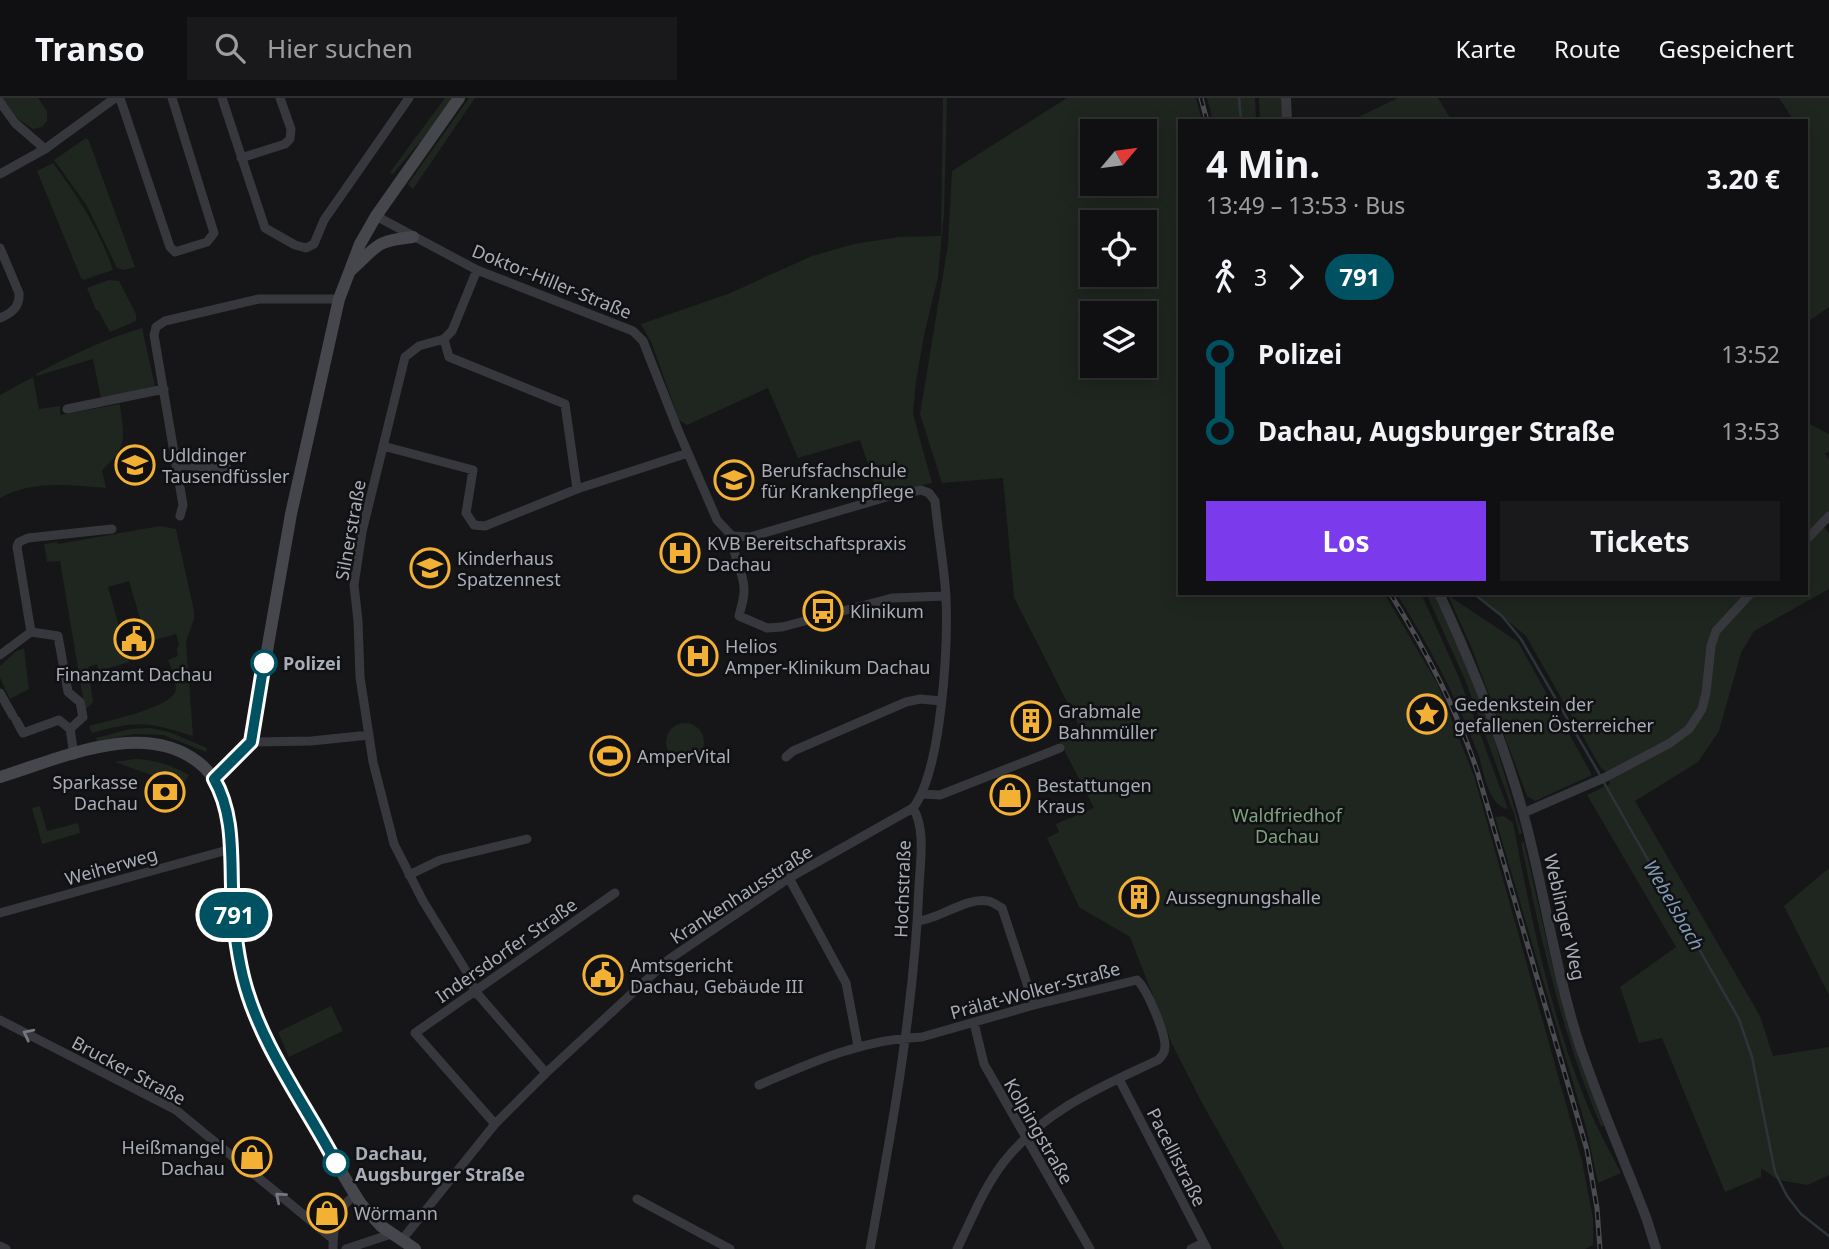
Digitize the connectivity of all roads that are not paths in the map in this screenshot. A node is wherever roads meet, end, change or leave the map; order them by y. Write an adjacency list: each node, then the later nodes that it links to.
1 (118, 98): 2 (street); 10 (street)
2 (172, 98)
3 (222, 98): 11 (street)
4 (280, 98): 11 (street)
5 (408, 98): 11 (street)
6 (459, 98): 13 (main road)
7 (1286, 98): 9 (street)
8 (0, 102): 10 (street)
9 (1287, 119)
10 (45, 149): 12 (street)
11 (241, 158)
12 (0, 174)
13 (376, 216): 14 (street, Doktor-Hiller-Straße); 17 (main road)
14 (413, 237): 16 (street, Doktor-Hiller-Straße); 17 (main road)
15 (0, 248): 19 (street)
16 (477, 270): 20 (street); 24 (street, Doktor-Hiller-Straße)
17 (348, 273): 18 (main road)
18 (339, 299): 21 (street); 42 (main road)
19 (0, 318)
20 (444, 339): 23 (street, Silnerstraße); 27 (street)
21 (164, 389): 22 (street); 25 (street)
22 (67, 409)
23 (383, 446): 27 (street); 41 (street, Silnerstraße)
24 (688, 453): 27 (street); 31 (street, Doktor-Hiller-Straße)
25 (176, 465): 26 (street); 28 (street)
26 (227, 468)
27 (577, 489)
28 (180, 516)
29 (1829, 516): 32 (street)
30 (112, 529): 36 (street)
31 (732, 536): 35 (street); 35 (street)
32 (1808, 538)
33 (1440, 595): 50 (street, Weblinger Weg)
34 (1749, 595): 50 (street)
35 (946, 596): 39 (street)
36 (32, 632): 37 (street); 40 (street)
37 (0, 655)
38 (0, 693): 40 (street)
39 (942, 701): 45 (street); 48 (street)
40 (70, 729): 44 (street)
41 (369, 735): 42 (street); 53 (street, Silnerstraße)
42 (251, 742): 47 (main road)
43 (1060, 748): 48 (street)
44 (74, 755): 46 (main road); 47 (main road)
45 (786, 757)
46 (0, 777)
47 (214, 779): 52 (main road)
48 (921, 794): 49 (street)
49 (913, 808): 54 (street, Krankenhausstraße); 57 (street, Hochstraße)
50 (1523, 813): 83 (street, Weblinger Weg)
51 (527, 839): 53 (street)
52 (231, 849): 56 (street, Weiherweg); 69 (main road)
53 (409, 875): 58 (street, Silnerstraße)
54 (789, 878): 63 (street); 64 (street, Krankenhausstraße)
55 (615, 893): 58 (street, Indersdorfer Straße)
56 (0, 913)
57 (918, 921): 59 (street); 62 (street, Hochstraße)
58 (475, 991): 64 (street, Silnerstraße); 67 (street, Indersdorfer Straße)
59 (1034, 1005): 61 (street, Prälat-Wolker-Straße); 65 (street, Prälat-Wolker-Straße)
60 (0, 1020): 72 (street, Brucker Straße, one-way to 60)
61 (974, 1023): 62 (street, Prälat-Wolker-Straße); 68 (street, Kolpingstraße)
62 (906, 1038): 63 (street, Prälat-Wolker-Straße); 79 (street, Hochstraße)
63 (858, 1046): 66 (street, Prälat-Wolker-Straße)
64 (546, 1073): 67 (street, Krankenhausstraße)
65 (1119, 1079): 68 (street, Prälat-Wolker-Straße); 74 (street, Pacellistraße)
66 (758, 1085)
67 (495, 1124): 71 (street, Krankenhausstraße)
68 (1025, 1139): 80 (street, Prälat-Wolker-Straße); 81 (street, Kolpingstraße)
69 (355, 1195): 71 (main road); 72 (street)
70 (637, 1199): 78 (street)
71 (396, 1237): 76 (street); 77 (main road)
72 (333, 1244)
73 (0, 1246): 75 (street)
74 (1205, 1246): 82 (street)
75 (6, 1249)
76 (346, 1249)
77 (415, 1249)
78 (729, 1249)
79 (870, 1249)
80 (957, 1249)
81 (1090, 1249)
82 (1191, 1249)
83 (1656, 1249)

